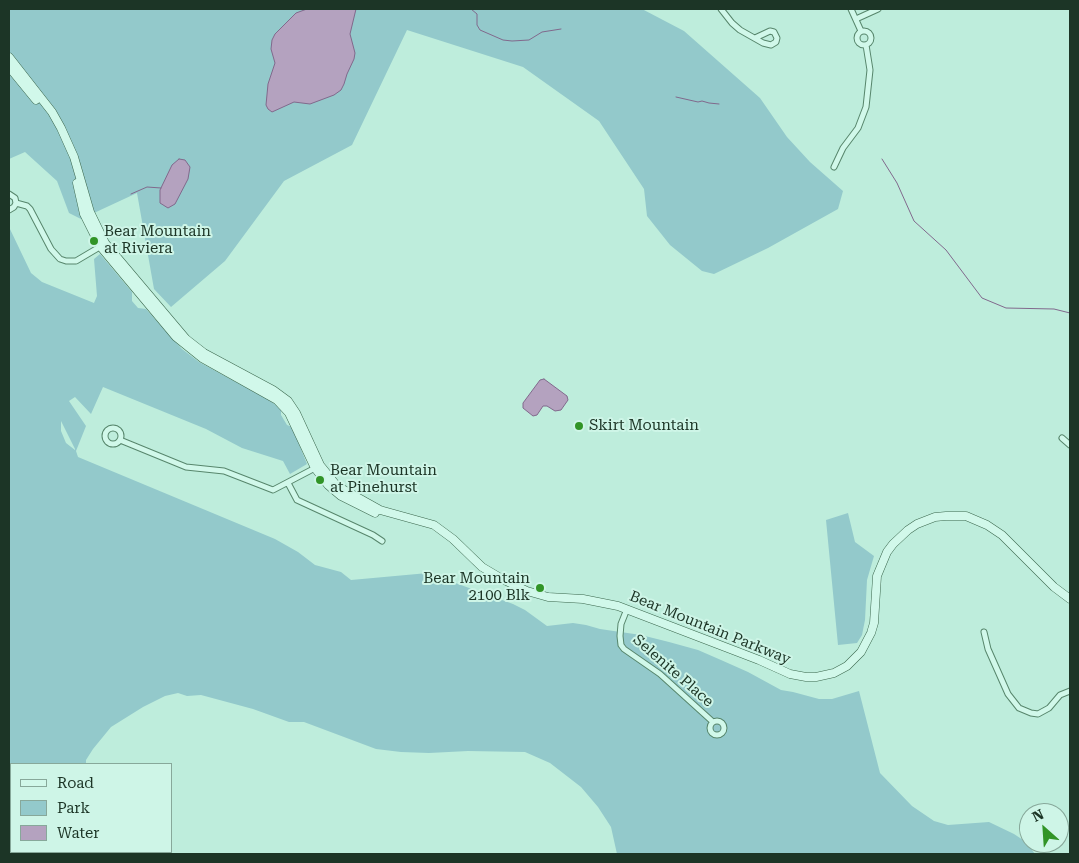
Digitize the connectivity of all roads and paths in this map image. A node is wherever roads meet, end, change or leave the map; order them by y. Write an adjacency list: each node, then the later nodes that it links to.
1 (721, 9): 6 (street)
2 (851, 9): 4 (street)
3 (878, 9): 4 (street)
4 (856, 19): 5 (street)
5 (861, 31): 7 (street); 7 (street)
6 (755, 38)
7 (866, 45): 10 (street)
8 (9, 57): 14 (street, Bear Mountain Parkway)
9 (9, 67): 14 (street, Bear Mountain Parkway)
10 (834, 167)
11 (9, 194): 12 (street)
12 (16, 203): 13 (street); 14 (street)
13 (9, 210)
14 (103, 245): 18 (street, Bear Mountain Parkway)
15 (1062, 438): 17 (street)
16 (120, 440): 19 (street)
17 (1070, 445)
18 (317, 467): 19 (street); 22 (street, Bear Mountain Parkway)
19 (288, 483): 20 (street)
20 (382, 541)
21 (1070, 599): 22 (street, Bear Mountain Parkway)
22 (627, 609): 25 (street, Selenite Place)
23 (984, 632): 24 (street)
24 (1070, 691)
25 (712, 722)

